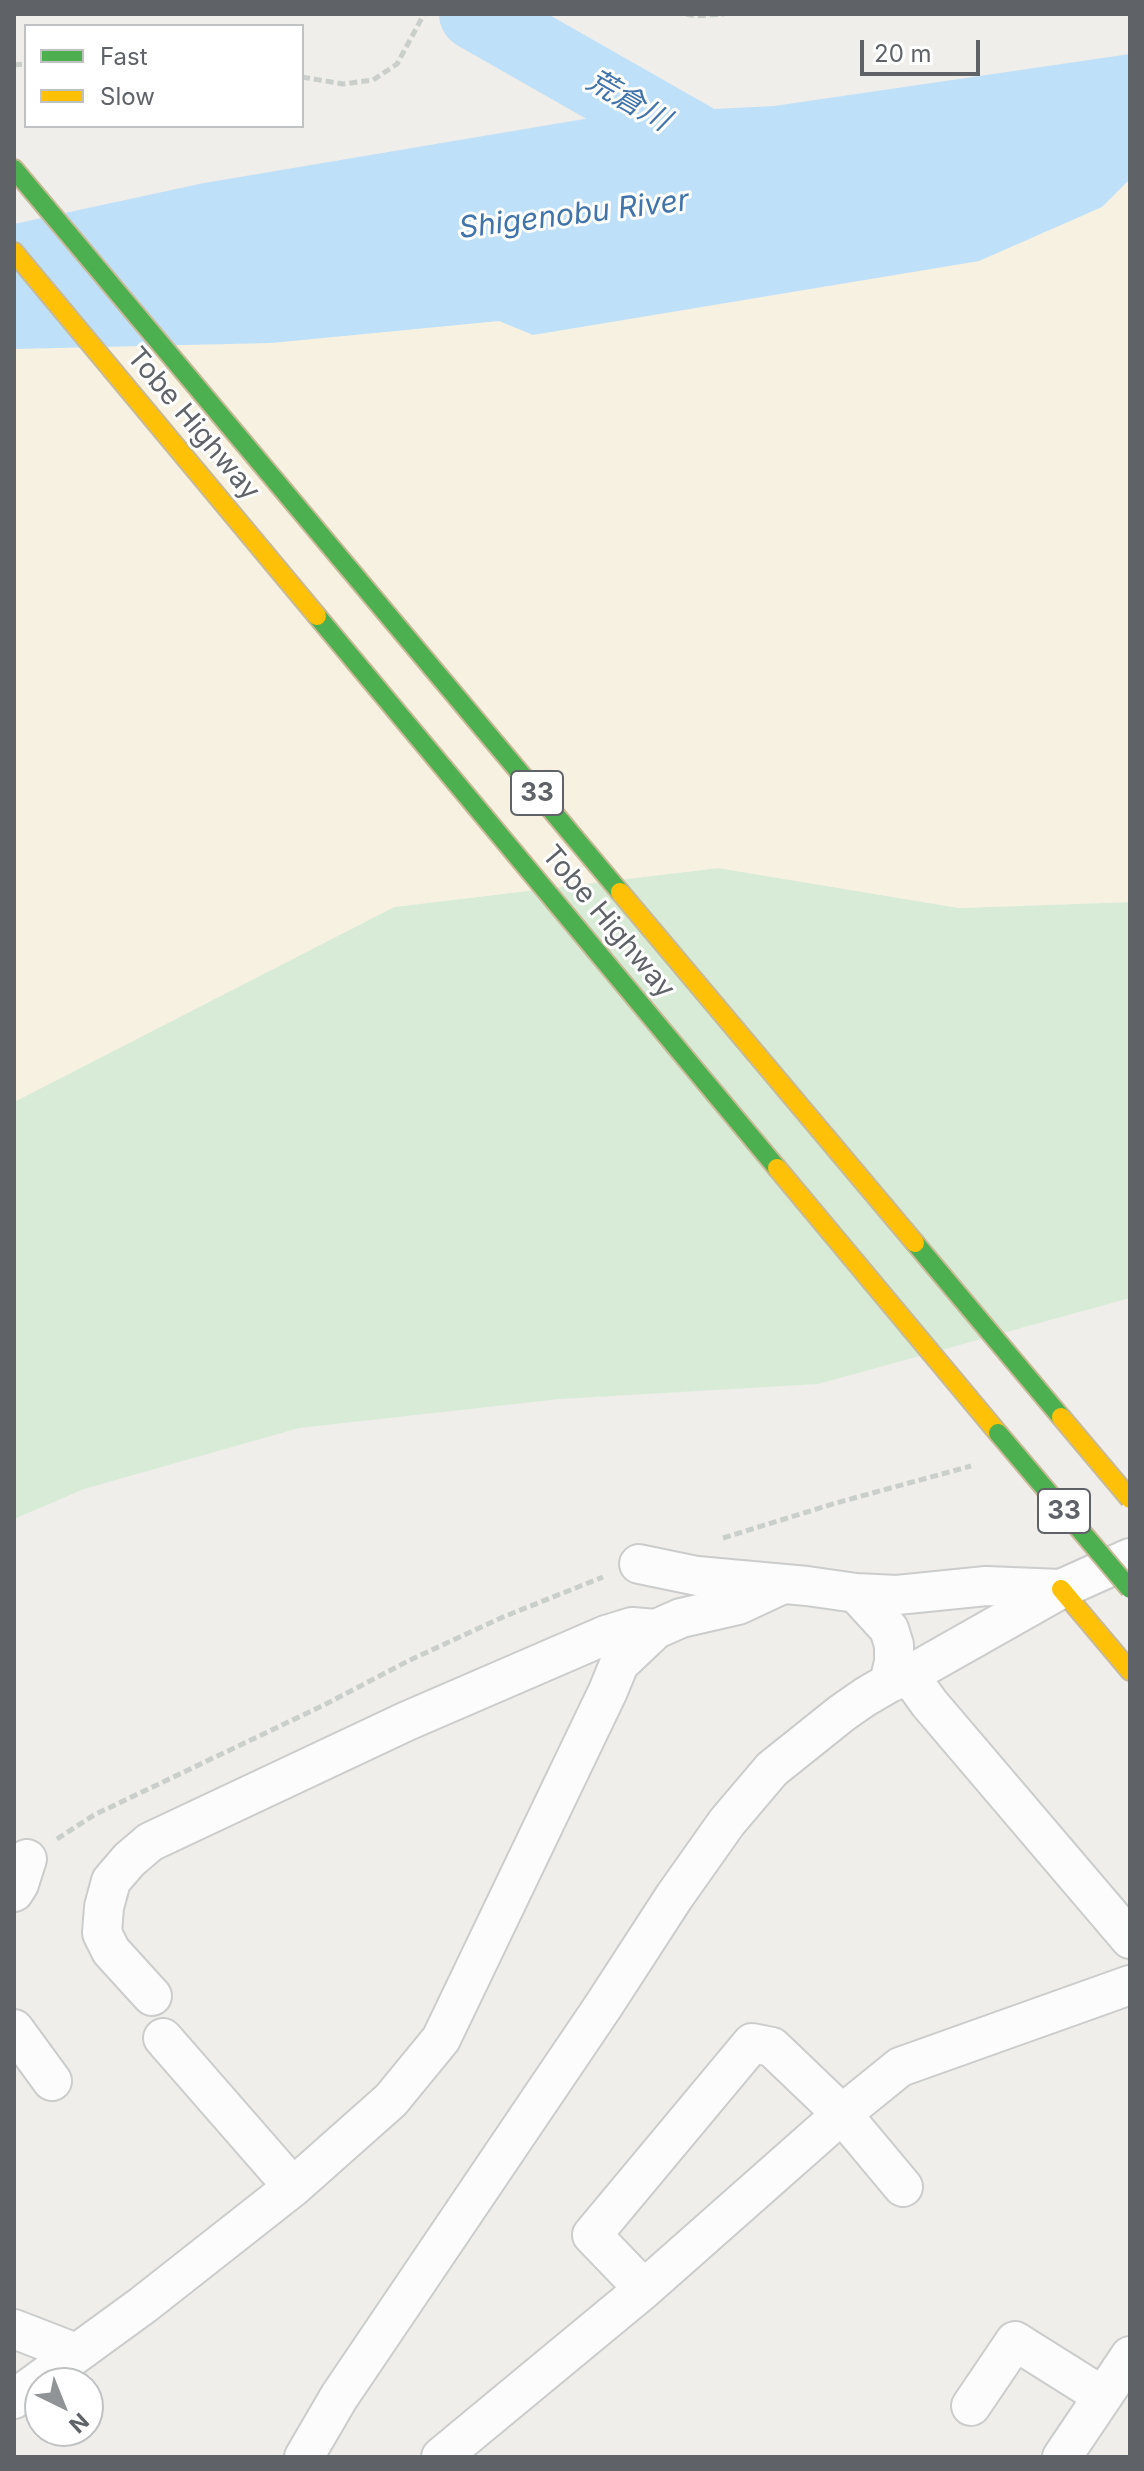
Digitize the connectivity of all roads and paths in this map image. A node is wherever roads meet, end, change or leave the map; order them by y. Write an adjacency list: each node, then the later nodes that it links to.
1 (424, 14): 4 (path)
2 (686, 14): 3 (path)
3 (724, 14)
4 (304, 77)
5 (14, 169): 7 (highway, Tobe Highway / 33, bridge)
6 (14, 252): 12 (highway, Tobe Highway / 33, bridge)
7 (1130, 1499)
8 (1130, 1558): 11 (street)
9 (639, 1564): 10 (street)
10 (783, 1584): 13 (street); 14 (street)
11 (1061, 1589): 13 (street); 15 (highway); 16 (street)
12 (1130, 1589)
13 (856, 1593): 16 (street)
14 (656, 1629): 19 (street); 24 (street)
15 (1130, 1671)
16 (899, 1679): 17 (street); 33 (street)
17 (1130, 1939)
18 (1130, 1985): 23 (street)
19 (152, 1996)
20 (14, 2029): 22 (street)
21 (163, 2038): 24 (street)
22 (52, 2081)
23 (842, 2114): 25 (street); 26 (street); 26 (street)
24 (293, 2187): 28 (street)
25 (903, 2187)
26 (644, 2289): 34 (street)
27 (14, 2329): 28 (street)
28 (76, 2353): 31 (street)
29 (1130, 2356): 30 (street)
30 (1101, 2395): 32 (street); 35 (street)
31 (14, 2399)
32 (971, 2406)
33 (304, 2457)
34 (441, 2457)
35 (1062, 2457)

